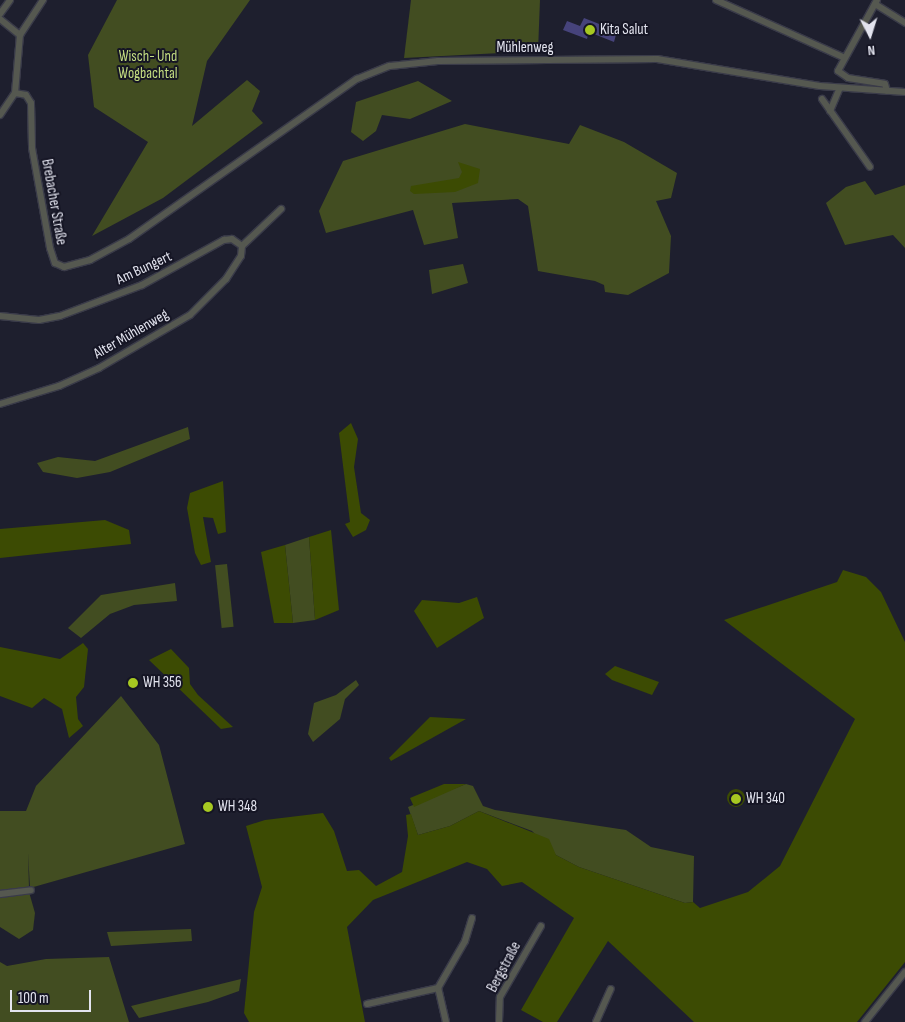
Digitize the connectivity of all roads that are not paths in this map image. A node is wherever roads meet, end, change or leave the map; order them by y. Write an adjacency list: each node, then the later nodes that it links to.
1 (10, 0): 5 (street)
2 (43, 0): 8 (street)
3 (716, 0): 9 (street)
4 (876, 2): 7 (street); 9 (street)
5 (0, 14)
6 (0, 19): 8 (street)
7 (905, 22)
8 (20, 34): 13 (street)
9 (843, 57): 11 (street)
10 (840, 88): 11 (street, Mühlenweg); 16 (street); 19 (street, Mühlenweg)
11 (887, 90): 12 (street, Mühlenweg)
12 (905, 92)
13 (15, 93): 15 (street); 19 (street, Brebacher Straße)
14 (822, 99): 16 (street)
15 (3, 104): 17 (street)
16 (830, 111): 18 (street)
17 (0, 115)
18 (870, 167)
19 (185, 202)
20 (280, 209): 21 (street)
21 (242, 246): 22 (street, Am Bungert); 23 (street, Alter Mühlenweg)
22 (0, 316)
23 (0, 404)
24 (31, 890): 25 (street)
25 (0, 894)
26 (472, 918): 29 (street)
27 (541, 926): 33 (street, Bergstraße)
28 (905, 972): 35 (street)
29 (438, 988): 31 (street); 32 (street)
30 (611, 989): 34 (street)
31 (367, 1004)
32 (446, 1022)
33 (499, 1022)
34 (596, 1022)
35 (865, 1022)

